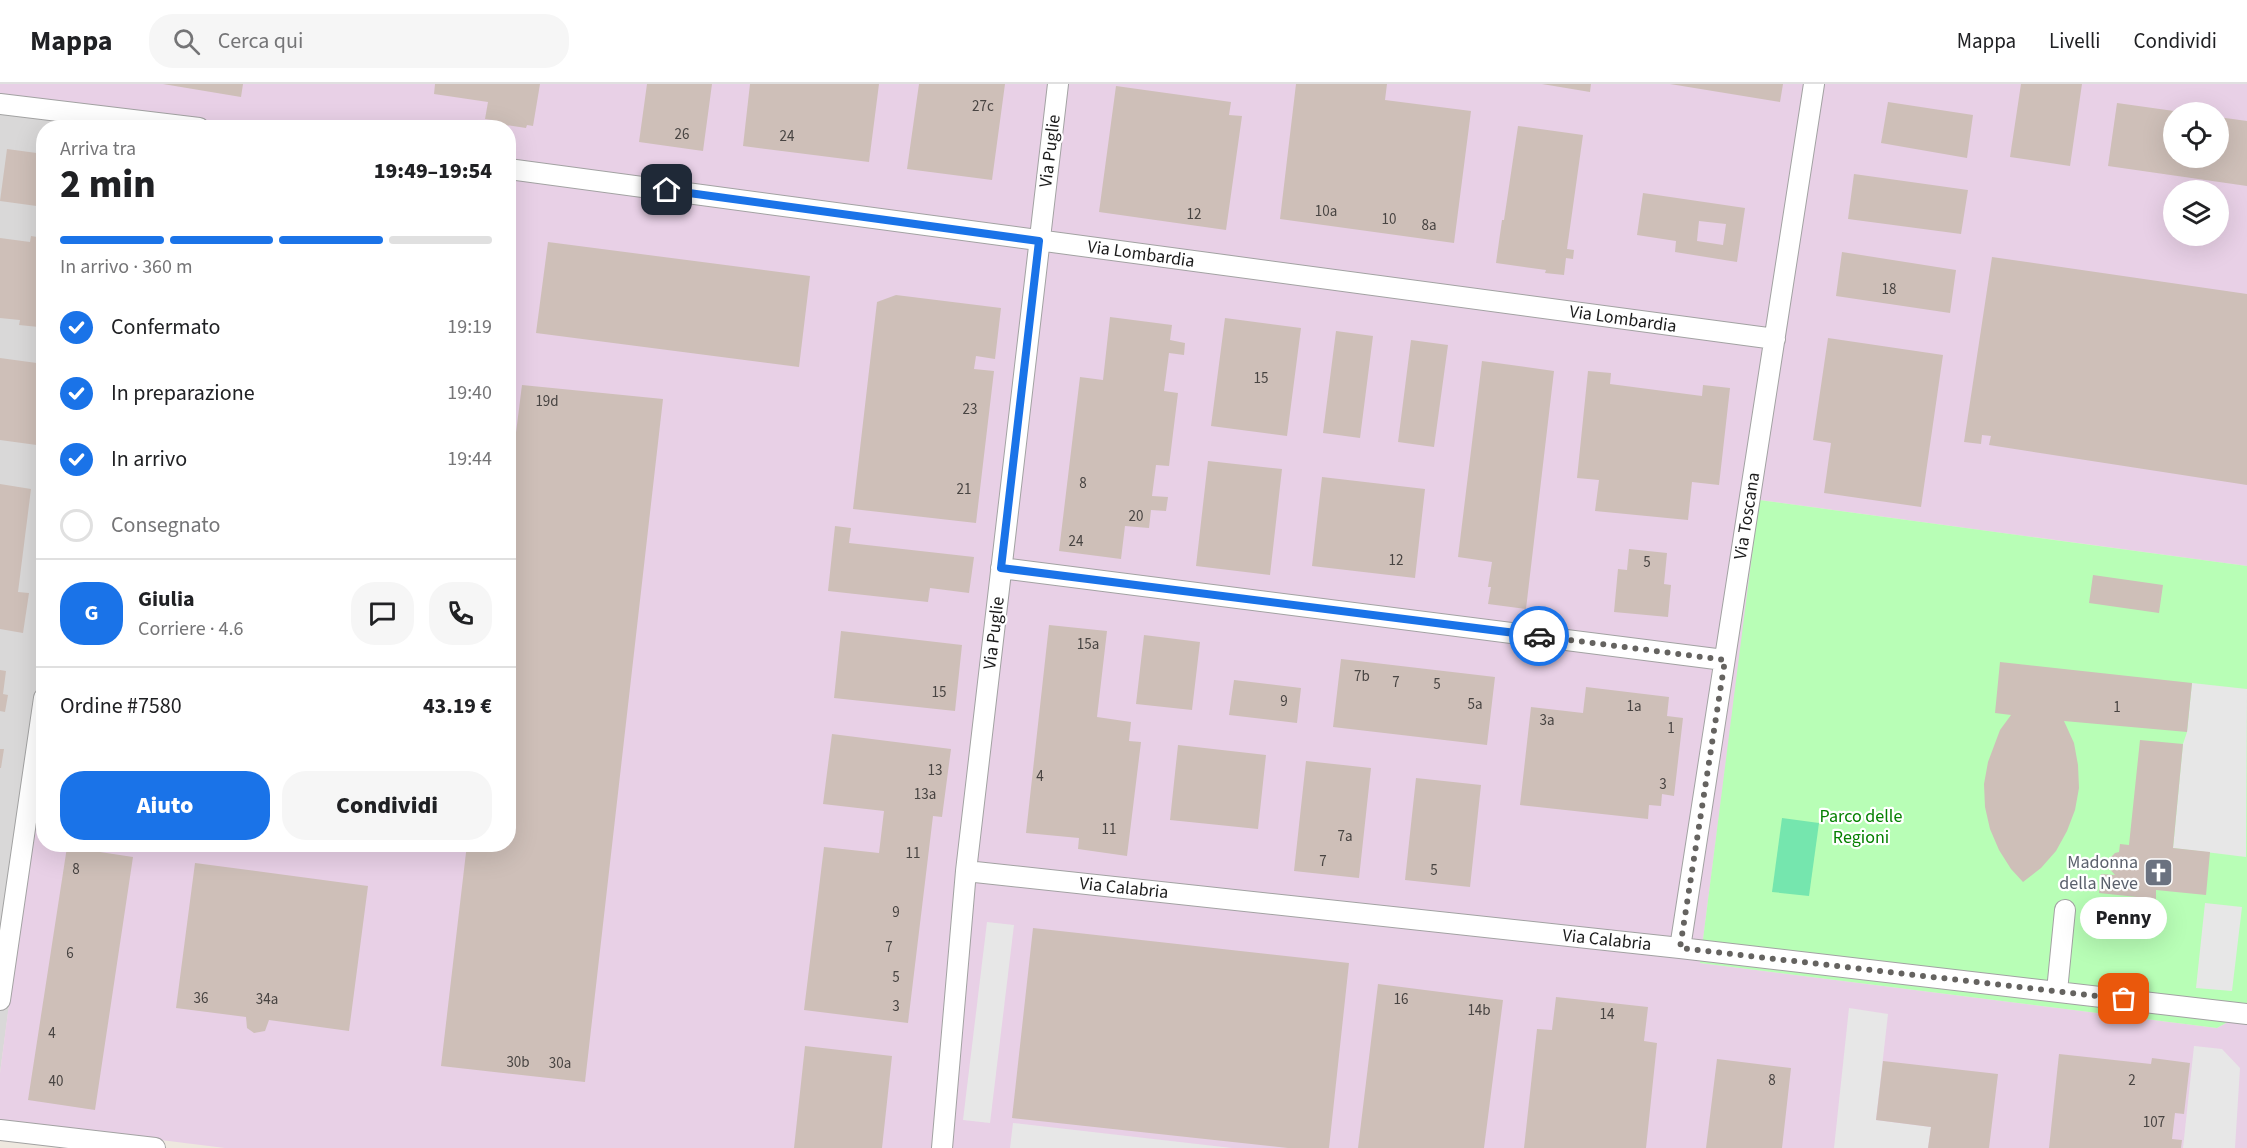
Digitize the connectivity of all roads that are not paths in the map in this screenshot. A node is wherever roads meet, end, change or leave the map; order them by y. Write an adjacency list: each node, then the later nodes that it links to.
1 (1058, 84): 6 (street, Via Puglie)
2 (1814, 84): 7 (street, Via Toscana)
3 (0, 104): 4 (street)
4 (107, 120)
5 (516, 170): 6 (street, Via Lombardia)
6 (1039, 241): 7 (street, Via Lombardia); 8 (street, Via Puglie)
7 (1774, 339): 9 (street, Via Toscana)
8 (1001, 568): 9 (street); 11 (street, Via Puglie)
9 (1725, 660): 13 (street, Via Toscana)
10 (36, 753): 15 (street)
11 (966, 871): 13 (street, Via Calabria); 19 (street, Via Puglie)
12 (2065, 910): 14 (street)
13 (1680, 948): 14 (street, Via Calabria)
14 (2057, 991): 16 (street, Via Calabria)
15 (0, 1000)
16 (2247, 1014)
17 (0, 1130): 18 (street)
18 (155, 1148)
19 (942, 1148)

